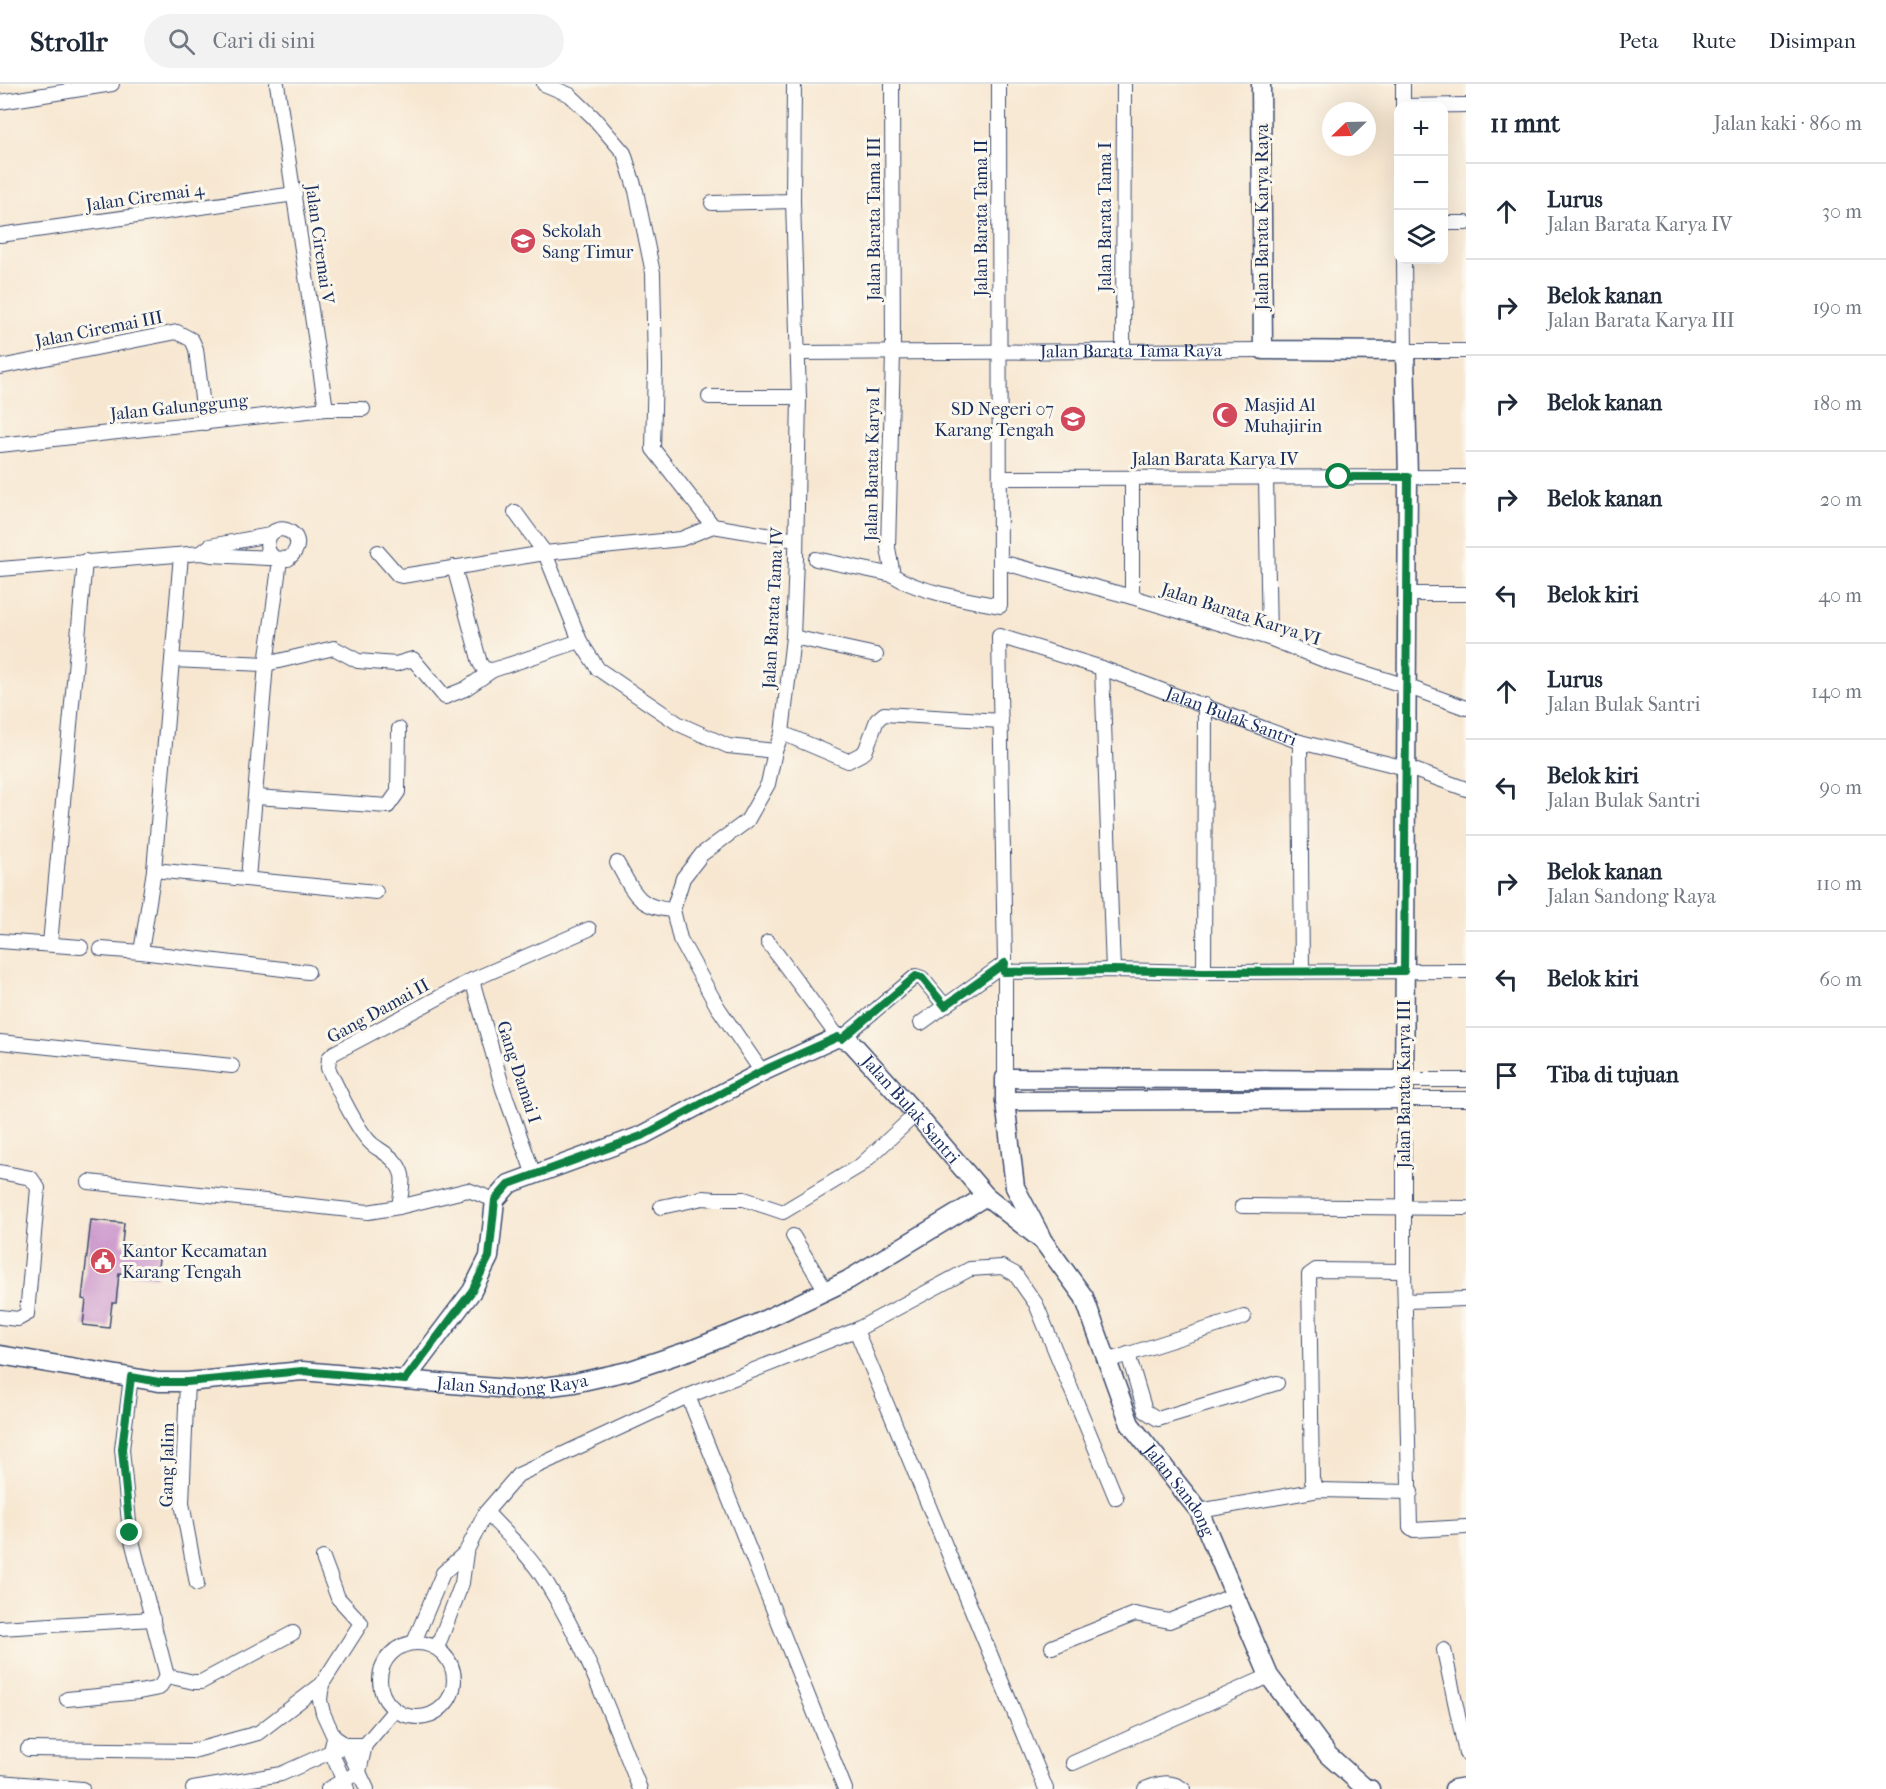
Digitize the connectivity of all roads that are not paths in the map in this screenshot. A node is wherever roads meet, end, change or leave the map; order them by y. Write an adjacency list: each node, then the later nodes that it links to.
1 (112, 84): 10 (street)
2 (277, 84): 14 (street, Jalan Ciremai V)
3 (544, 84): 41 (street)
4 (794, 84): 15 (street, Jalan Barata Tama IV)
5 (892, 84): 26 (street, Jalan Barata Tama III)
6 (999, 84): 27 (street, Jalan Barata Tama II)
7 (1124, 84): 21 (street, Jalan Barata Tama I)
8 (1261, 84): 22 (street, Jalan Barata Karya Raya)
9 (1403, 84): 11 (street)
10 (0, 102)
11 (1403, 102)
12 (1448, 105): 13 (street)
13 (1466, 105)
14 (295, 194): 19 (street, Jalan Ciremai 4); 31 (street, Jalan Ciremai V)
15 (794, 201): 16 (street); 25 (street, Jalan Barata Tama IV)
16 (712, 202)
17 (1448, 223): 18 (street)
18 (1466, 223)
19 (0, 235)
20 (1404, 264): 23 (street)
21 (1123, 350): 22 (street, Jalan Barata Tama Raya); 27 (street, Jalan Barata Tama Raya)
22 (1263, 350): 23 (street, Jalan Barata Tama Raya)
23 (1405, 351): 24 (street, Jalan Barata Tama Raya); 37 (street, Jalan Barata Karya III)
24 (1466, 351)
25 (797, 353): 26 (street, Jalan Barata Tama Raya); 30 (street, Jalan Barata Tama IV)
26 (892, 353): 27 (street, Jalan Barata Tama Raya); 54 (street, Jalan Barata Karya I)
27 (999, 353): 39 (street, Jalan Barata Tama II)
28 (0, 367): 33 (street, Jalan Ciremai III)
29 (709, 397): 30 (street)
30 (799, 397): 43 (street, Jalan Barata Tama IV)
31 (326, 409): 32 (street, Jalan Galunggung); 33 (street, Jalan Galunggung)
32 (363, 409)
33 (205, 423): 34 (street, Jalan Galunggung)
34 (0, 445)
35 (1132, 477): 36 (street, Jalan Barata Karya IV); 39 (street, Jalan Barata Karya IV); 57 (street)
36 (1266, 477): 37 (street, Jalan Barata Karya IV); 59 (street)
37 (1408, 477): 38 (street, Jalan Barata Karya IV); 55 (street, Jalan Barata Karya III)
38 (1466, 477)
39 (1000, 478): 51 (street, Jalan Barata Tama II)
40 (515, 512): 46 (street)
41 (713, 526): 43 (street); 46 (street)
42 (270, 535): 45 (street); 48 (street); 48 (street)
43 (796, 540): 58 (street, Jalan Barata Tama IV)
44 (378, 552): 52 (street)
45 (201, 553): 47 (street); 48 (street)
46 (546, 553): 52 (street); 60 (street)
47 (181, 555): 50 (street); 62 (street)
48 (277, 559): 63 (street)
49 (816, 559): 54 (street)
50 (85, 561): 53 (street); 85 (street)
51 (1001, 562): 54 (street, Jalan Barata Tama II); 57 (street, Jalan Barata Karya VI)
52 (454, 567): 65 (street)
53 (0, 569)
54 (893, 575)
55 (1407, 594): 56 (street); 66 (street, Jalan Barata Karya III)
56 (1466, 594)
57 (1132, 597): 59 (street, Jalan Barata Karya VI)
58 (793, 637): 61 (street); 71 (street, Jalan Barata Tama IV)
59 (1269, 638): 66 (street, Jalan Barata Karya VI)
60 (580, 641): 65 (street); 73 (street)
61 (876, 655)
62 (172, 660): 63 (street); 78 (street)
63 (266, 664): 65 (street); 76 (street)
64 (1102, 668): 67 (street, Jalan Bulak Santri); 69 (street, Jalan Bulak Santri); 90 (street)
65 (493, 670)
66 (1406, 686): 68 (street, Jalan Barata Karya VI); 74 (street, Jalan Barata Karya III)
67 (1205, 705): 72 (street, Jalan Bulak Santri); 94 (street)
68 (1466, 708)
69 (1001, 721): 71 (street); 89 (street)
70 (399, 729): 76 (street)
71 (782, 733): 73 (street, Jalan Barata Tama IV)
72 (1300, 742): 74 (street, Jalan Bulak Santri); 95 (street)
73 (776, 751): 81 (street, Jalan Barata Tama IV)
74 (1405, 768): 75 (street, Jalan Bulak Santri); 91 (street, Jalan Barata Karya III)
75 (1466, 789)
76 (256, 797): 79 (street)
77 (617, 863): 81 (street)
78 (154, 870): 79 (street); 88 (street)
79 (248, 879): 80 (street)
80 (376, 892)
81 (673, 910): 102 (street)
82 (589, 928): 96 (street)
83 (0, 940): 85 (street)
84 (768, 942): 99 (street)
85 (50, 944): 86 (street)
86 (81, 947)
87 (101, 949): 88 (street)
88 (141, 952): 93 (street)
89 (1005, 968): 90 (street); 97 (street); 103 (street)
90 (1113, 970): 94 (street)
91 (1404, 971): 92 (street); 95 (street); 104 (street, Jalan Barata Karya III)
92 (1466, 971)
93 (308, 972)
94 (1204, 972): 95 (street)
95 (1302, 972)
96 (471, 980): 111 (street, Gang Damai I); 116 (street, Gang Damai II)
97 (945, 1006): 98 (street); 99 (street)
98 (921, 1023)
99 (840, 1038): 102 (street); 109 (street, Jalan Bulak Santri)
100 (0, 1042): 101 (street)
101 (232, 1066)
102 (762, 1071): 111 (street)
103 (1005, 1078): 104 (street); 108 (street)
104 (1404, 1080): 105 (street); 106 (street, Jalan Barata Karya III)
105 (1466, 1080)
106 (1404, 1099): 107 (street); 108 (street); 118 (street, Jalan Barata Karya III)
107 (1466, 1099)
108 (1005, 1101): 121 (street)
109 (916, 1114): 113 (street, Jalan Bulak Santri); 117 (street)
110 (0, 1172): 126 (street)
111 (534, 1175): 114 (street)
112 (89, 1182): 116 (street)
113 (987, 1196): 121 (street, Jalan Sandong); 123 (street, Jalan Sandong Raya)
114 (495, 1200): 116 (street); 133 (street)
115 (1242, 1206): 118 (street)
116 (399, 1207)
117 (662, 1207)
118 (1405, 1208): 119 (street); 122 (street, Jalan Barata Karya III)
119 (1466, 1208)
120 (793, 1236): 123 (street)
121 (1043, 1241): 131 (street, Jalan Sandong)
122 (1404, 1271): 125 (street, Jalan Barata Karya III); 137 (street)
123 (826, 1291): 133 (street, Jalan Sandong Raya)
124 (1466, 1299): 125 (street)
125 (1406, 1301): 138 (street, Jalan Barata Karya III)
126 (0, 1317)
127 (1244, 1317): 129 (street)
128 (856, 1330): 136 (street); 139 (street); 175 (street)
129 (1128, 1354): 131 (street); 135 (street)
130 (0, 1355): 132 (street, Jalan Sandong Raya)
131 (1107, 1361): 140 (street, Jalan Sandong)
132 (131, 1377): 134 (street, Jalan Sandong Raya); 147 (street)
133 (405, 1380): 134 (street, Jalan Sandong Raya)
134 (187, 1382): 145 (street, Gang Jalim)
135 (1277, 1383)
136 (688, 1395): 141 (street); 174 (street)
137 (1319, 1490): 138 (street); 140 (street)
138 (1410, 1492): 142 (street, Jalan Barata Karya III)
139 (1116, 1498)
140 (1199, 1511): 146 (street, Jalan Sandong)
141 (486, 1512): 143 (street); 173 (street)
142 (1466, 1527)
143 (466, 1552): 150 (street); 152 (street)
144 (323, 1558): 156 (street)
145 (196, 1584)
146 (1234, 1595): 151 (street); 155 (street, Jalan Sandong)
147 (153, 1619): 148 (street); 154 (street)
148 (0, 1628)
149 (293, 1633): 154 (street)
150 (414, 1642): 152 (street); 158 (street)
151 (1052, 1647)
152 (437, 1648): 158 (street)
153 (1444, 1650): 163 (street)
154 (166, 1676): 157 (street)
155 (1269, 1676): 164 (street); 178 (street, Jalan Sandong)
156 (322, 1684): 159 (street); 162 (street)
157 (67, 1699)
158 (394, 1710): 161 (street)
159 (332, 1744): 160 (street); 167 (street); 170 (street)
160 (346, 1744): 161 (street); 165 (street)
161 (365, 1745): 165 (street)
162 (28, 1749)
163 (1466, 1753)
164 (1073, 1763)
165 (360, 1772): 167 (street); 172 (street)
166 (0, 1782): 169 (street)
167 (345, 1786): 171 (street)
168 (1466, 1787): 179 (street)
169 (82, 1789)
170 (193, 1789)
171 (328, 1789)
172 (367, 1789)
173 (640, 1789)
174 (845, 1789)
175 (1046, 1789)
176 (1145, 1789): 177 (street)
177 (1183, 1789)
178 (1370, 1789)
179 (1454, 1789)

